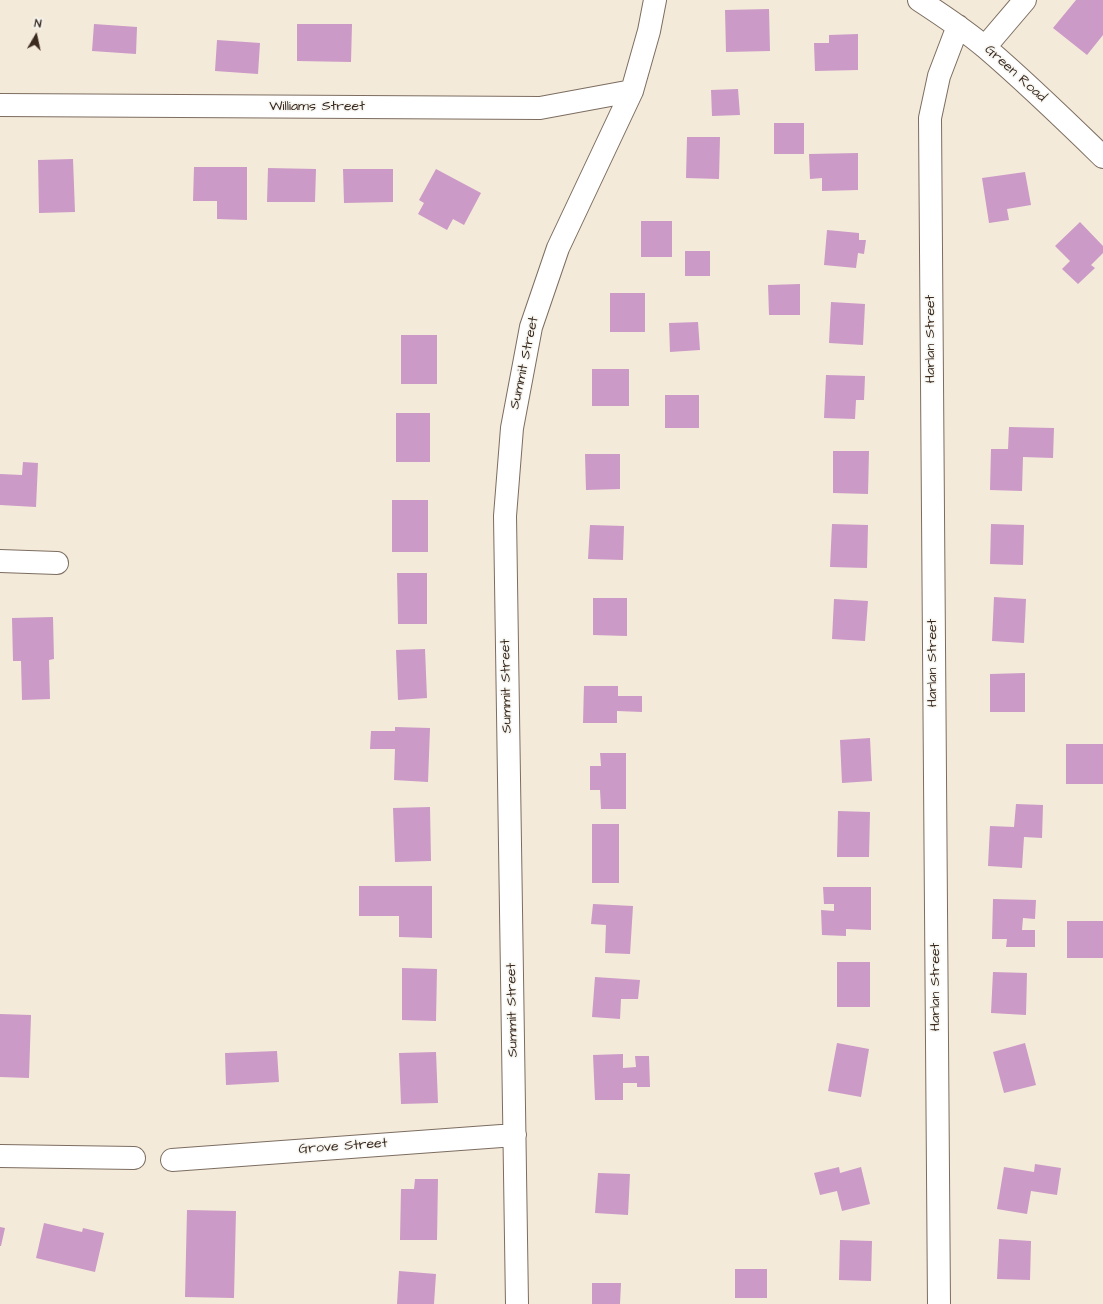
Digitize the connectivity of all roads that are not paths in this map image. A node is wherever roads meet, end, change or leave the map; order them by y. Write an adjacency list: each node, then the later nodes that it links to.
1 (655, 0): 6 (street, Summit Street)
2 (919, 0): 4 (street, Green Road)
3 (1025, 0): 5 (street)
4 (958, 26): 5 (street, Green Road); 16 (street, Harlan Street)
5 (986, 47): 8 (street, Green Road)
6 (632, 91): 7 (street, Williams Street); 11 (street, Summit Street)
7 (0, 105)
8 (1103, 157)
9 (0, 561): 10 (street)
10 (57, 563)
11 (515, 1135): 14 (street, Grove Street); 15 (street, Summit Street)
12 (0, 1156): 13 (street)
13 (134, 1158)
14 (172, 1160)
15 (517, 1304)
16 (939, 1304)

